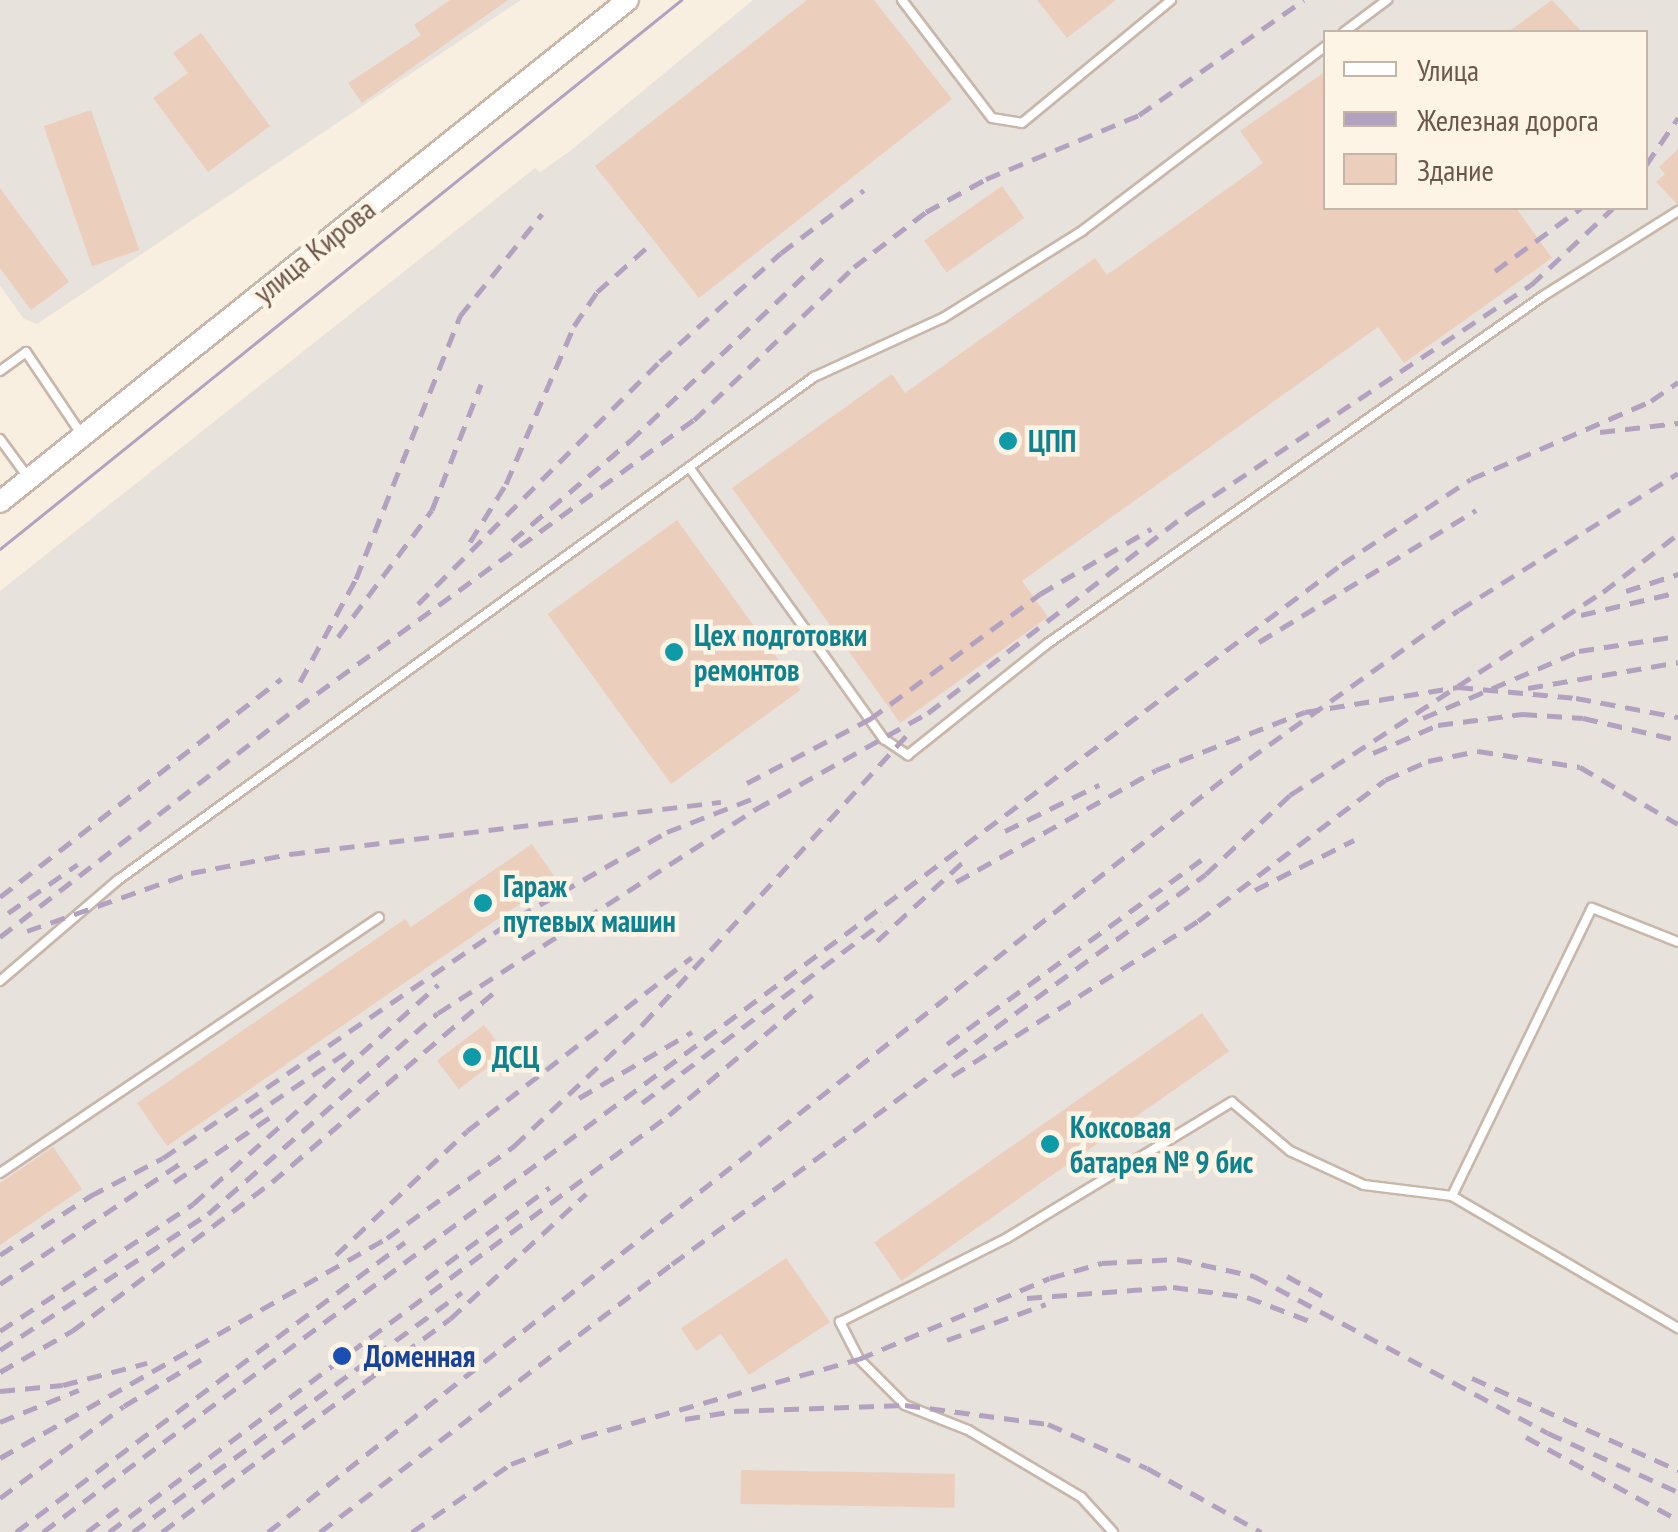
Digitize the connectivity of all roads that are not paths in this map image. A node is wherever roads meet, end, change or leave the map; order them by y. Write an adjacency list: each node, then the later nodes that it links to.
1 (628, 0): 9 (main road, улица Кирова)
2 (902, 0): 3 (lane)
3 (1171, 0)
4 (1387, 0): 5 (lane)
5 (1347, 30)
6 (1323, 48): 12 (lane)
7 (1678, 211): 12 (lane)
8 (0, 371): 9 (lane)
9 (83, 436): 13 (main road, улица Кирова)
10 (0, 440): 13 (lane)
11 (0, 459): 13 (lane)
12 (688, 467): 17 (lane)
13 (23, 471): 14 (main road, улица Кирова)
14 (0, 502)
15 (379, 918): 18 (lane)
16 (1678, 942): 19 (lane)
17 (0, 981)
18 (0, 1173)
19 (1452, 1196): 20 (lane); 21 (lane)
20 (1678, 1328)
21 (1113, 1532)

